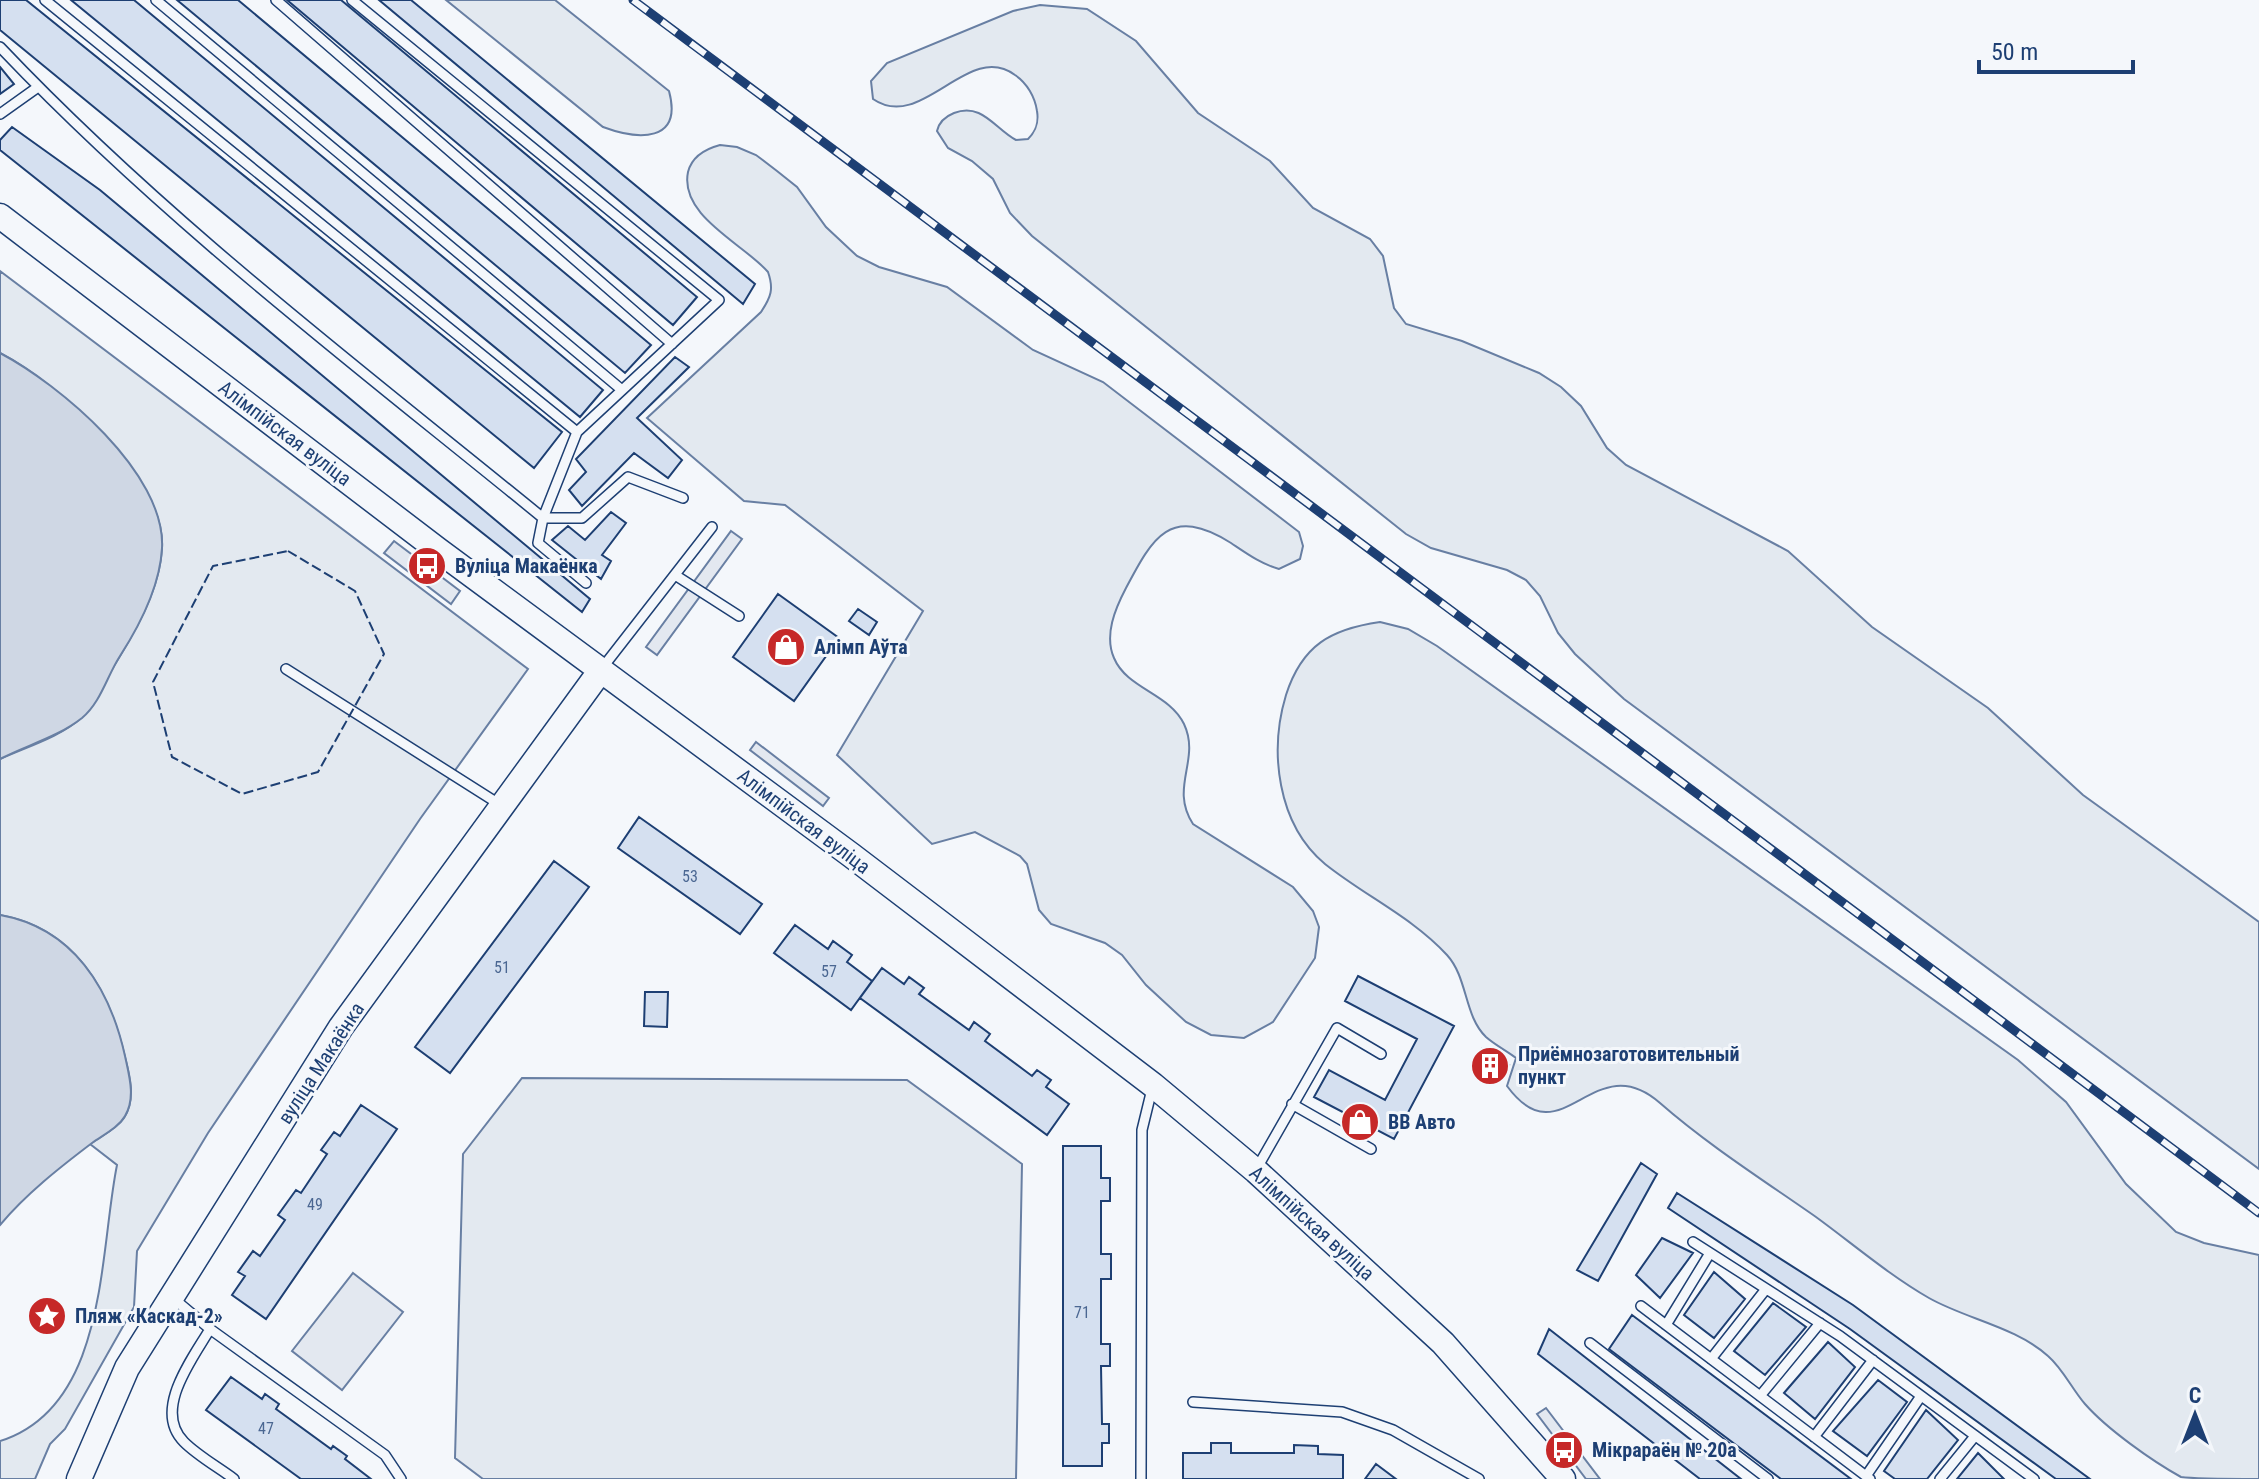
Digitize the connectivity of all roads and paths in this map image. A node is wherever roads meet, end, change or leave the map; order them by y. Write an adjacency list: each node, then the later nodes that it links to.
1 (45, 0): 11 (lane)
2 (156, 0): 10 (lane)
3 (276, 0): 9 (lane)
4 (352, 0): 9 (lane)
5 (0, 47): 6 (lane)
6 (38, 87): 7 (lane); 13 (lane)
7 (0, 114)
8 (0, 216): 19 (street, Алімпійская вуліца)
9 (672, 344): 10 (lane)
10 (622, 390): 11 (lane)
11 (577, 432): 13 (lane)
12 (683, 498): 13 (lane)
13 (543, 518): 16 (lane)
14 (712, 527): 15 (lane)
15 (675, 575): 17 (lane); 19 (lane)
16 (586, 583)
17 (739, 616)
18 (286, 669): 20 (lane)
19 (601, 670): 20 (street, вуліца Макаёнка); 22 (street, Алімпійская вуліца)
20 (502, 806): 29 (street, вуліца Макаёнка)
21 (1381, 1054): 23 (lane)
22 (1153, 1085): 25 (street, Алімпійская вуліца); 47 (lane)
23 (1292, 1104): 24 (lane); 25 (lane)
24 (1371, 1149)
25 (1256, 1171): 49 (street, Алімпійская вуліца)
26 (1693, 1242): 27 (lane)
27 (1710, 1253): 28 (lane); 32 (lane)
28 (1766, 1289): 31 (lane); 35 (lane)
29 (173, 1298): 33 (lane); 44 (street, вуліца Макаёнка)
30 (1641, 1306): 32 (lane)
31 (1820, 1323): 36 (lane); 37 (lane)
32 (1666, 1325): 35 (lane)
33 (210, 1329): 45 (lane); 46 (lane)
34 (1590, 1343): 50 (lane)
35 (1711, 1359): 37 (lane)
36 (1873, 1360): 38 (lane); 41 (lane)
37 (1760, 1396): 41 (lane)
38 (1921, 1396): 40 (lane); 43 (lane)
39 (1193, 1402): 48 (lane)
40 (1975, 1436): 42 (lane); 51 (lane)
41 (1814, 1437): 43 (lane)
42 (2021, 1470): 52 (lane); 53 (lane)
43 (1868, 1477)
44 (79, 1479)
45 (234, 1479)
46 (401, 1479)
47 (1141, 1479)
48 (1479, 1479)
49 (1563, 1479)
50 (1768, 1479)
51 (1940, 1479)
52 (2014, 1479)
53 (2034, 1479)

